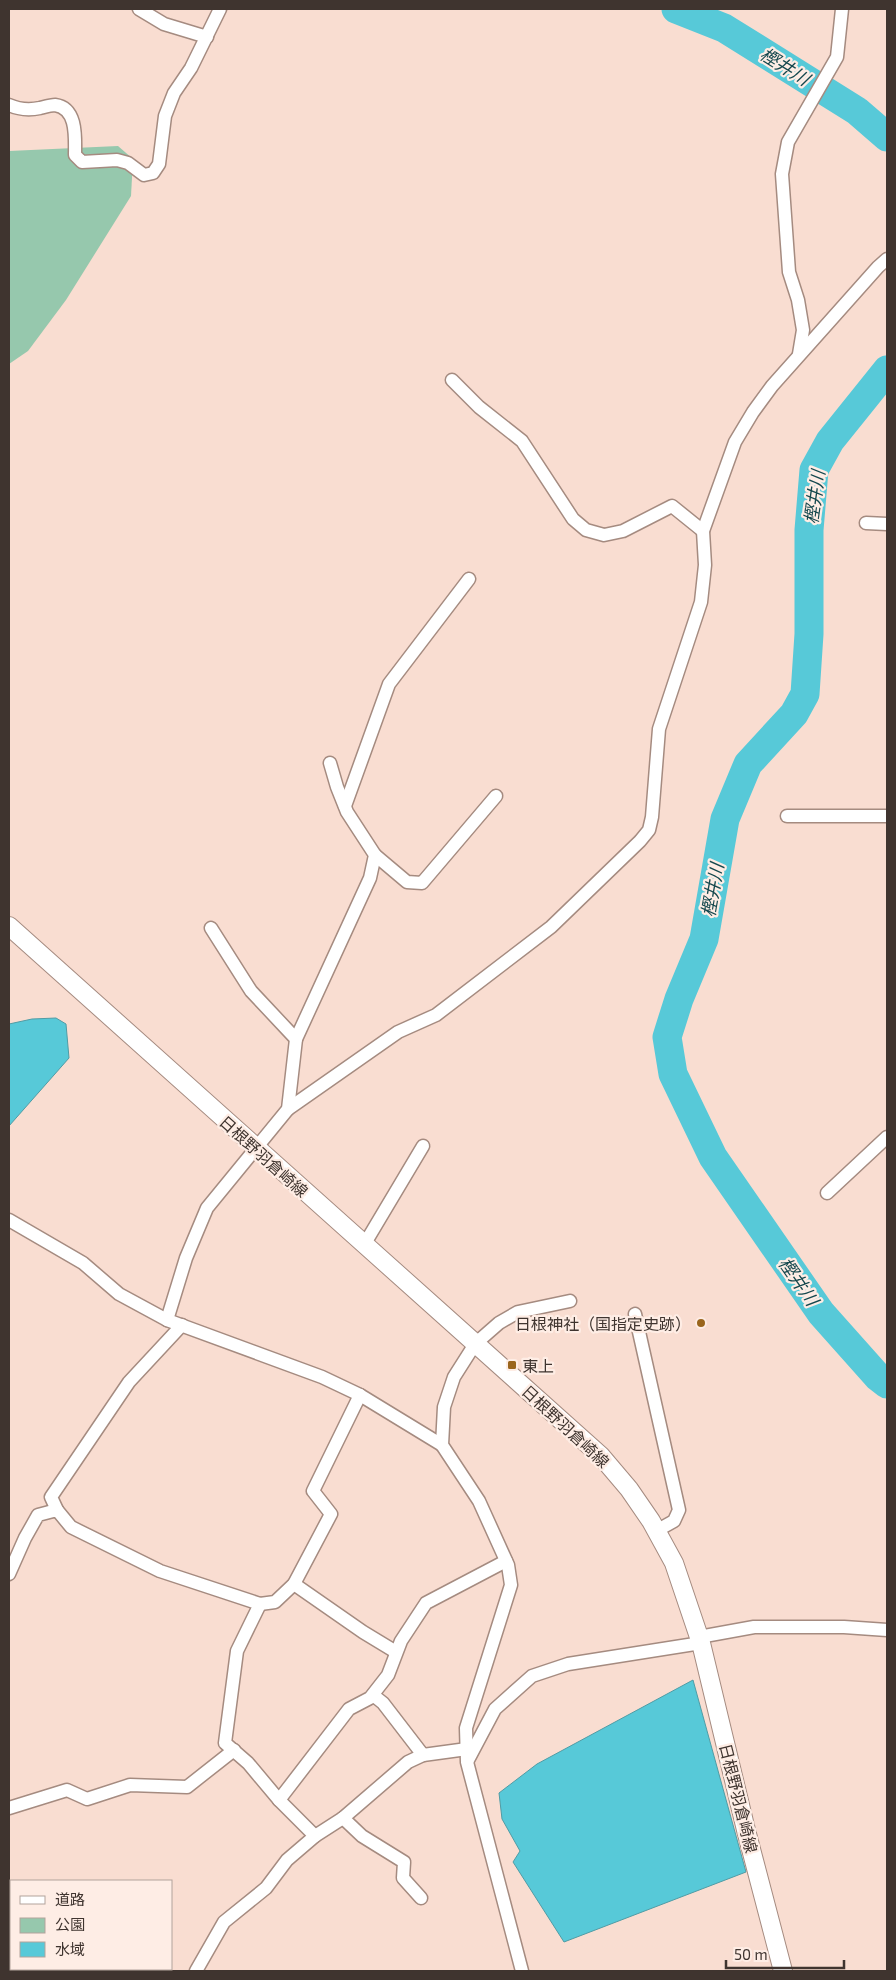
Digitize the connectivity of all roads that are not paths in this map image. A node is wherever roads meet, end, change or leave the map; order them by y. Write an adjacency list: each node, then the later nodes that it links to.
1 (139, 9): 4 (street)
2 (220, 9): 4 (street)
3 (842, 9): 7 (street)
4 (207, 37): 5 (street)
5 (9, 105)
6 (887, 259): 7 (street)
7 (799, 354): 11 (street)
8 (452, 380): 11 (street)
9 (866, 523): 10 (street)
10 (887, 524)
11 (703, 531): 22 (street)
12 (469, 579): 15 (street)
13 (330, 763): 15 (street)
14 (496, 796): 18 (street)
15 (345, 806): 18 (street)
16 (787, 816): 17 (street)
17 (887, 816)
18 (375, 855): 21 (street)
19 (210, 928): 21 (street)
20 (11, 932): 25 (main road, 日根野羽倉崎線)
21 (296, 1039): 22 (street)
22 (288, 1109): 25 (street)
23 (887, 1137): 26 (street)
24 (423, 1146): 28 (street)
25 (255, 1148): 28 (main road, 日根野羽倉崎線); 31 (street)
26 (827, 1193)
27 (9, 1220): 31 (street)
28 (364, 1245): 33 (main road, 日根野羽倉崎線)
29 (570, 1301): 33 (street)
30 (635, 1314): 37 (street)
31 (167, 1320): 32 (street)
32 (182, 1325): 34 (street); 36 (street)
33 (476, 1344): 35 (street); 37 (main road, 日根野羽倉崎線)
34 (360, 1395): 35 (street); 40 (street)
35 (442, 1445): 38 (street)
36 (57, 1510): 39 (street); 41 (street)
37 (656, 1531): 43 (main road, 日根野羽倉崎線)
38 (506, 1561): 44 (street); 46 (street)
39 (9, 1574)
40 (294, 1584): 41 (street); 44 (street)
41 (260, 1604): 47 (street)
42 (887, 1630): 43 (street)
43 (700, 1640): 49 (street); 57 (main road, 日根野羽倉崎線)
44 (396, 1652): 45 (street)
45 (373, 1695): 48 (street); 50 (street)
46 (467, 1749): 48 (street); 49 (street)
47 (234, 1750): 50 (street); 51 (street)
48 (423, 1755): 52 (street)
49 (467, 1762): 56 (street)
50 (279, 1800): 53 (street)
51 (9, 1808)
52 (343, 1818): 53 (street); 54 (street)
53 (315, 1836): 55 (street)
54 (421, 1898)
55 (196, 1971)
56 (522, 1971)
57 (785, 1971)

